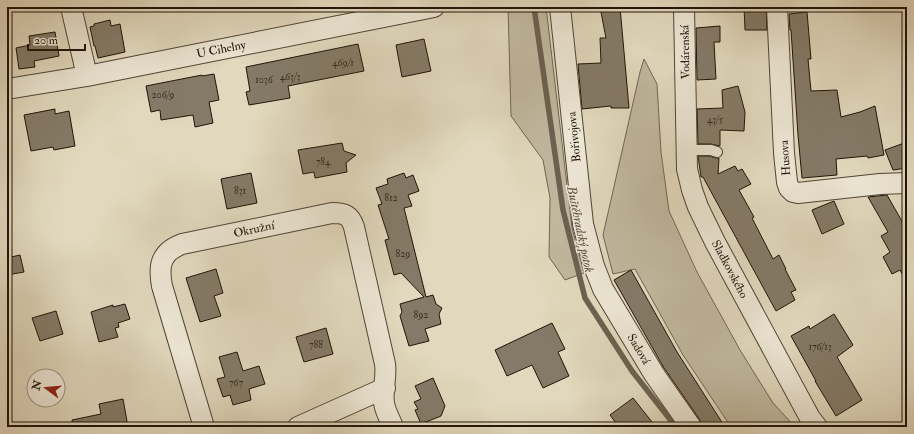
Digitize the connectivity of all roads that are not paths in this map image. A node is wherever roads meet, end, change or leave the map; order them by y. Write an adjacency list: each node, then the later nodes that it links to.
1 (71, 7): 6 (street)
2 (434, 7): 6 (street, U Cihelny)
3 (560, 7): 12 (street, Bořivojova)
4 (684, 7): 8 (street, Vodárenská)
5 (777, 7): 11 (street, Husova)
6 (87, 76): 7 (street, U Cihelny)
7 (7, 89)
8 (686, 98): 9 (street, Sladkovského)
9 (687, 150): 10 (lane); 18 (street, Sladkovského)
10 (717, 152)
11 (907, 183)
12 (594, 266): 17 (street, Sadová)
13 (385, 388): 14 (street, Okružní); 15 (street); 16 (street, Okružní)
14 (204, 427)
15 (298, 427)
16 (393, 427)
17 (691, 427)
18 (817, 427)

